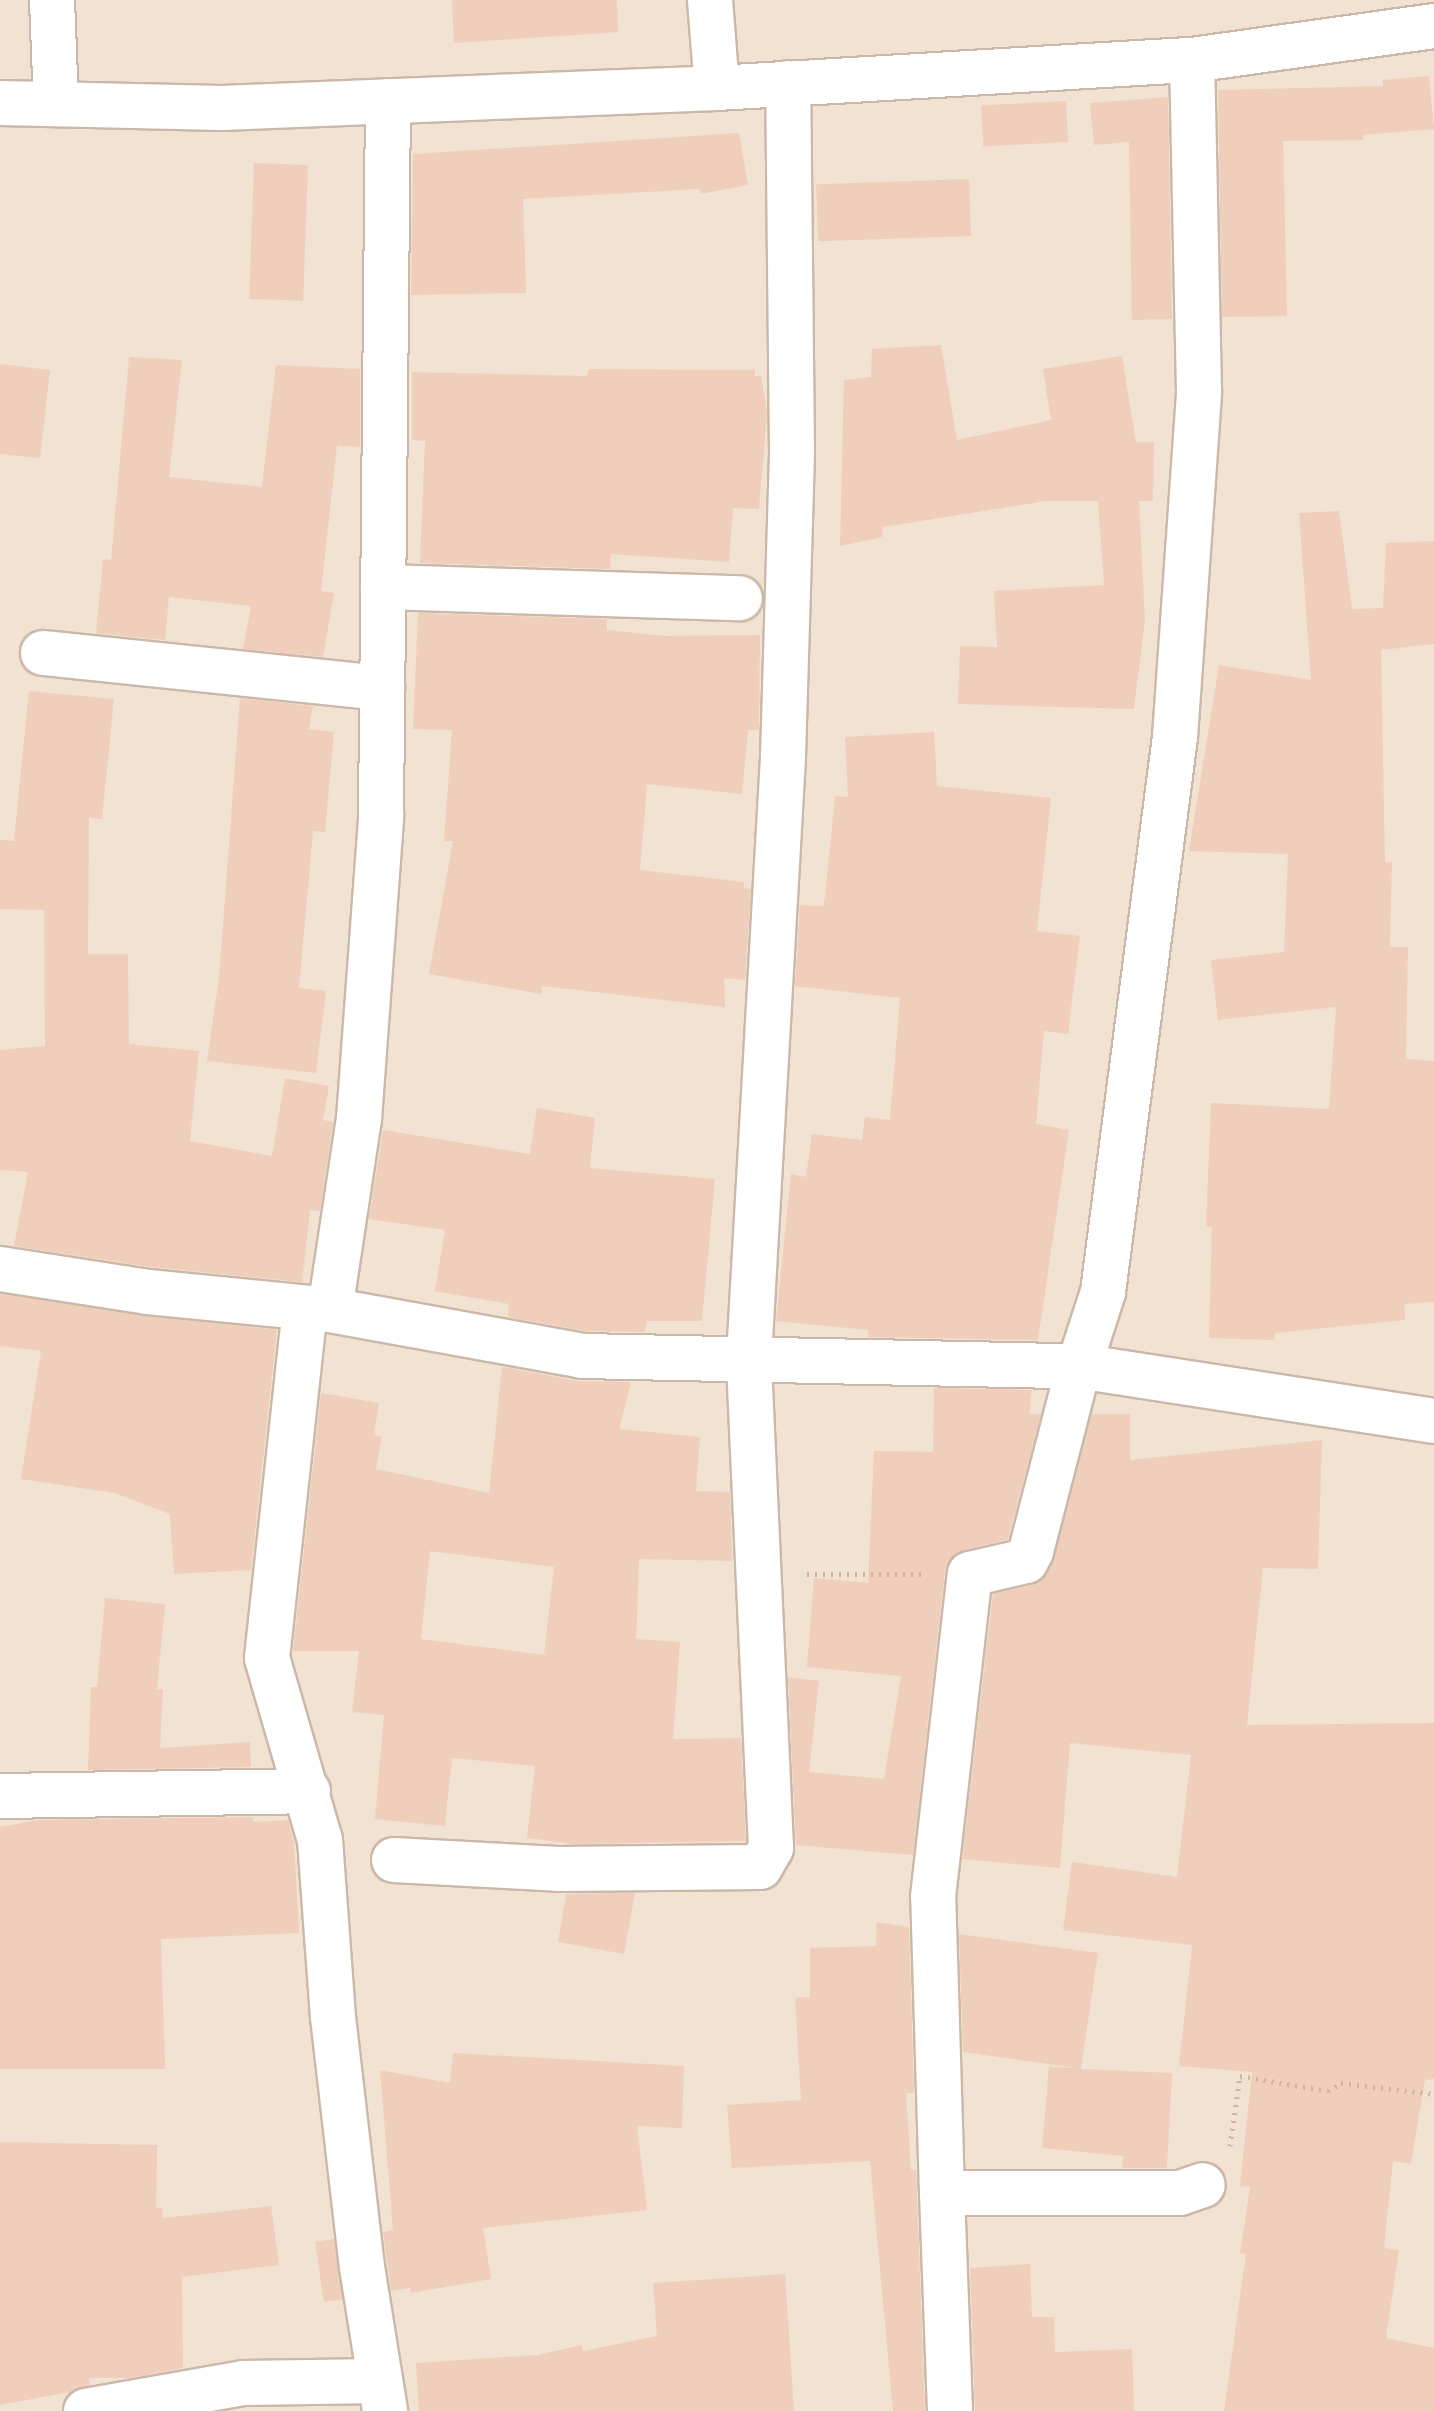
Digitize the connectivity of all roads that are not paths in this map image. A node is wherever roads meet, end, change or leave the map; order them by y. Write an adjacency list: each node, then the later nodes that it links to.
1 (52, 0): 9 (street)
2 (710, 0): 6 (street)
3 (1434, 26): 4 (street)
4 (1192, 60): 5 (street); 17 (street)
5 (788, 83): 6 (street); 16 (street)
6 (717, 88): 7 (street)
7 (388, 101): 9 (street); 10 (street)
8 (0, 103): 9 (street)
9 (56, 104)
10 (383, 587): 11 (street); 13 (street)
11 (740, 598)
12 (43, 653): 13 (street)
13 (382, 688): 15 (street)
14 (0, 1269): 15 (street)
15 (318, 1309): 16 (street); 19 (street)
16 (749, 1358): 17 (street); 21 (street)
17 (1079, 1366): 18 (street); 23 (street)
18 (1434, 1421)
19 (308, 1791): 20 (street); 24 (street)
20 (0, 1796)
21 (394, 1860)
22 (1203, 2185): 23 (street)
23 (942, 2193): 26 (street)
24 (383, 2396): 25 (street)
25 (86, 2411)
26 (950, 2411)

